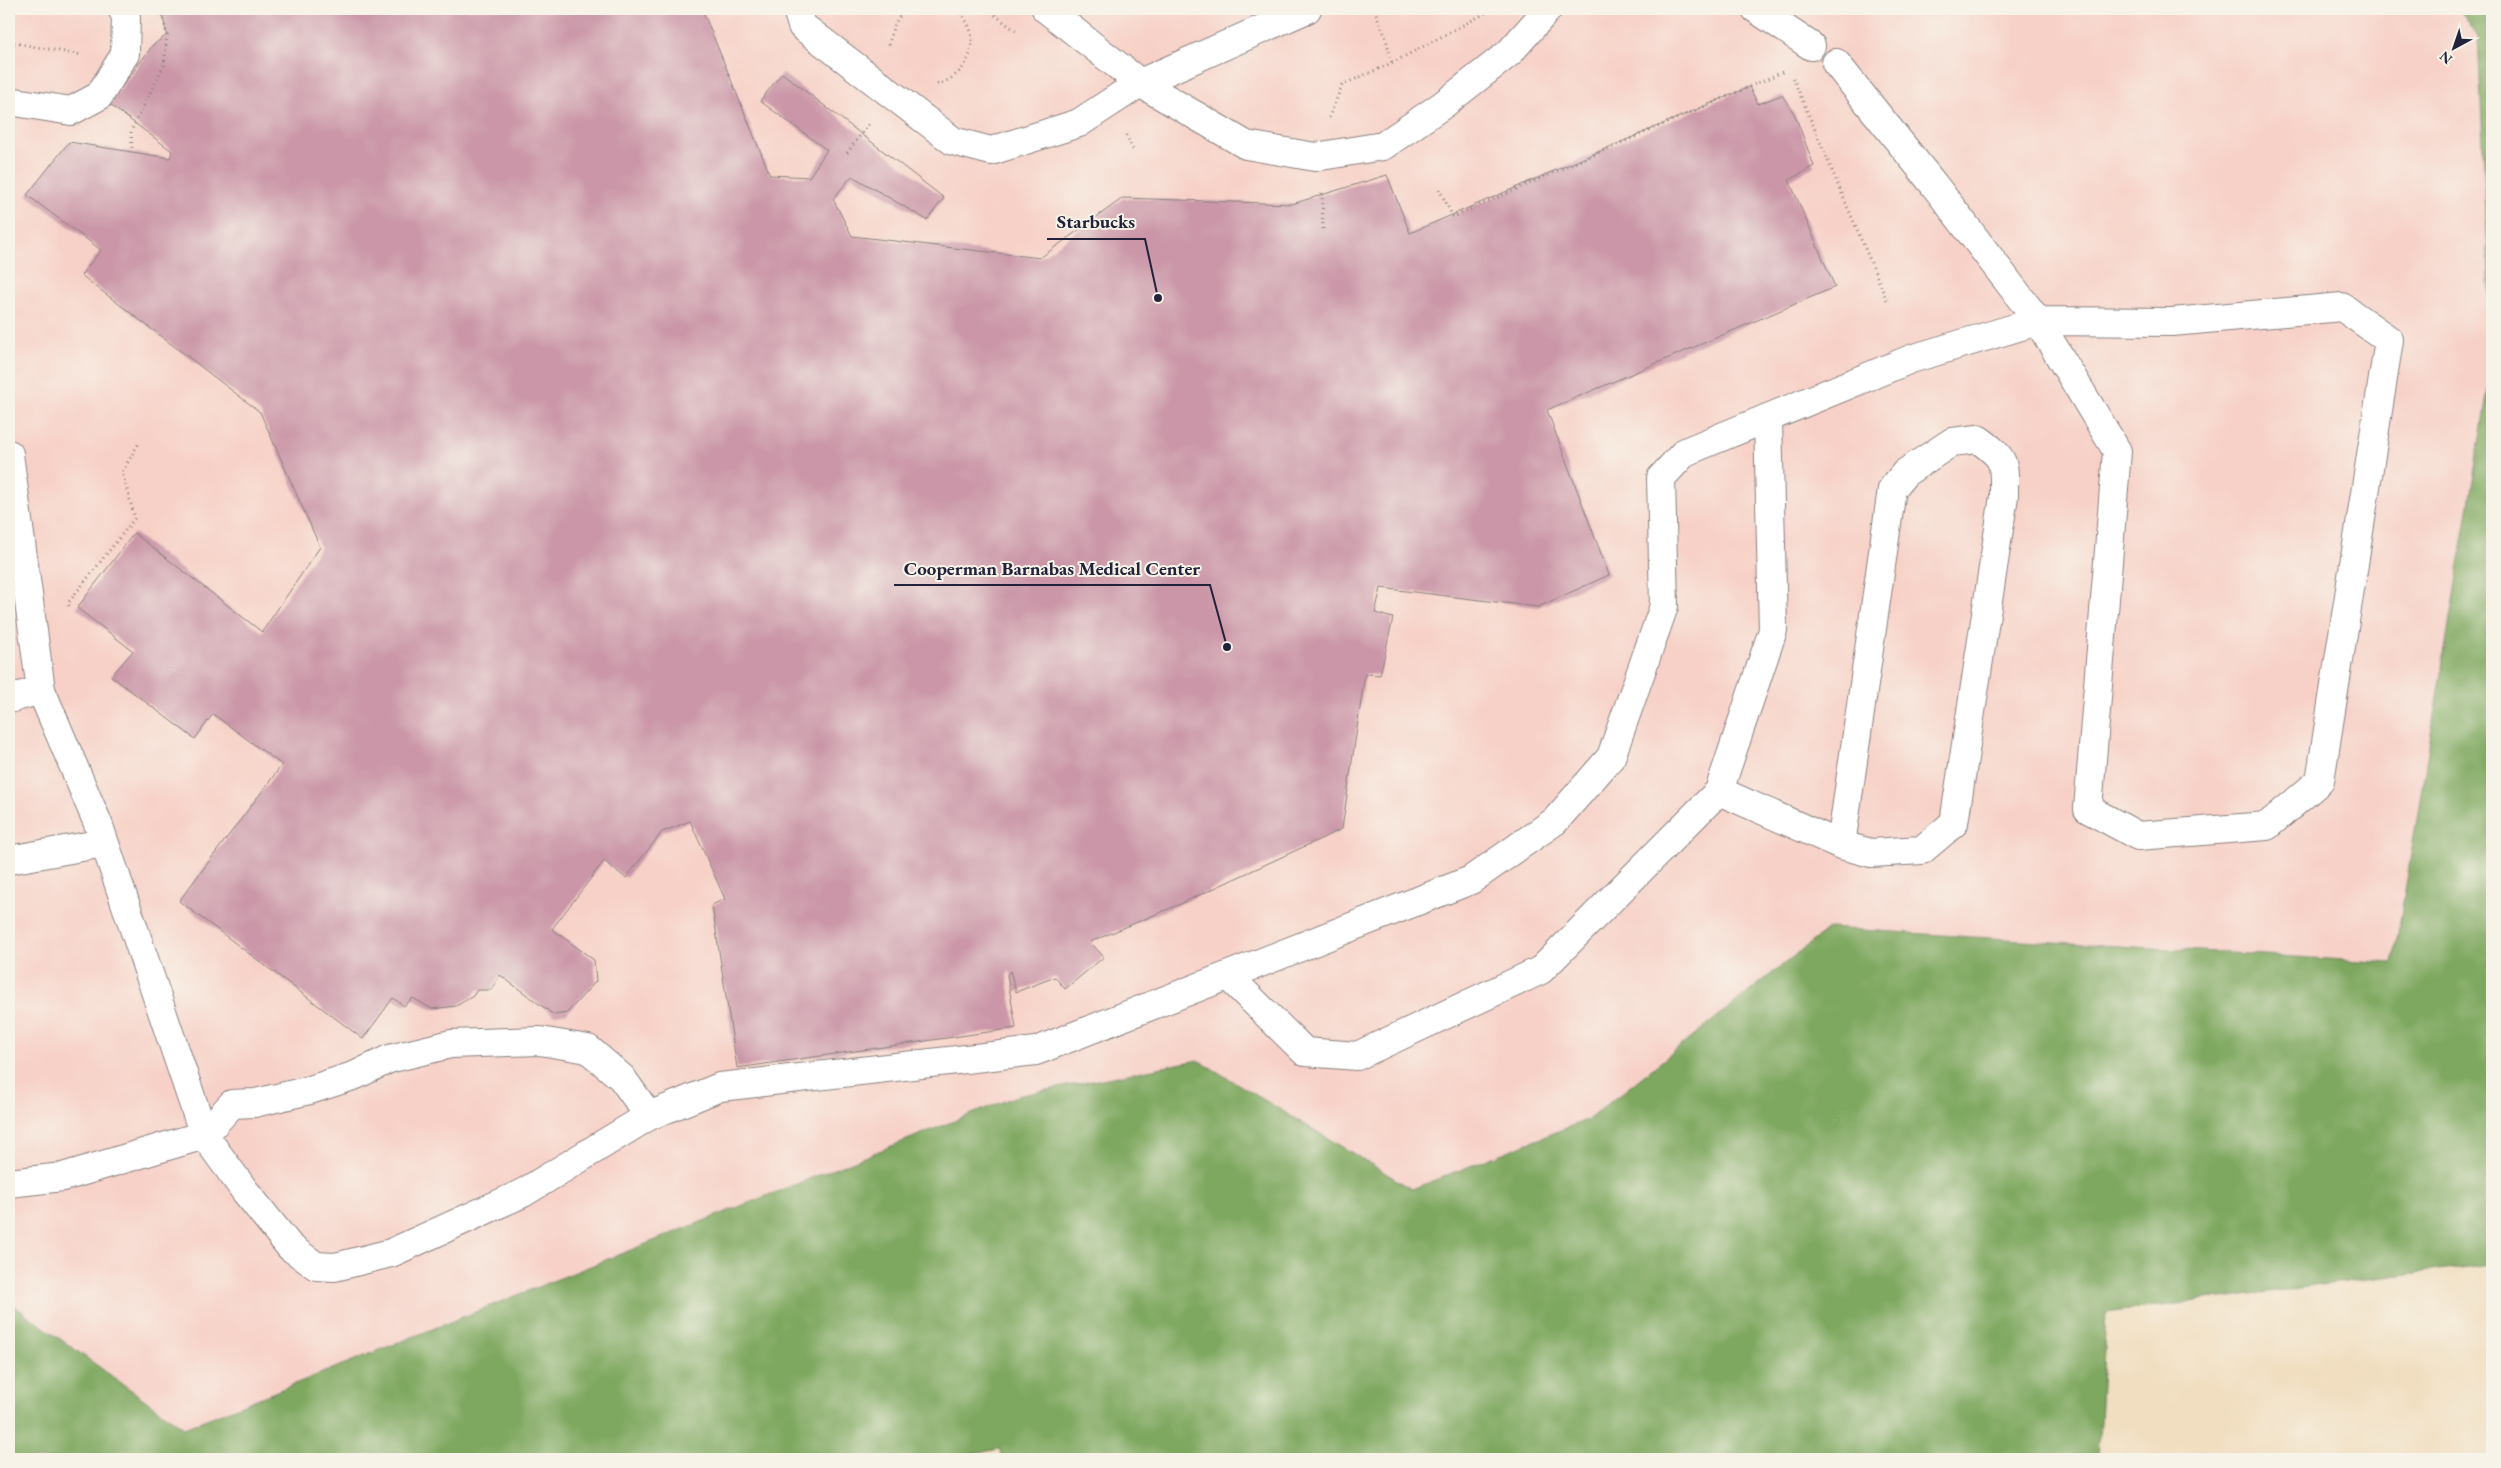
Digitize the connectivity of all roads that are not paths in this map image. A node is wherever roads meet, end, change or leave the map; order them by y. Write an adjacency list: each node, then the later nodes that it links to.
1 (122, 9): 10 (lane)
2 (797, 9): 9 (lane)
3 (1046, 9): 9 (lane)
4 (1307, 9): 9 (lane)
5 (1548, 9): 9 (lane)
6 (1756, 9): 7 (lane)
7 (1811, 46)
8 (1836, 63): 11 (lane)
9 (1140, 83)
10 (9, 101)
11 (2038, 321): 11 (lane); 12 (lane)
12 (1768, 418): 16 (lane); 20 (lane)
13 (9, 454): 14 (lane)
14 (41, 690): 15 (lane); 17 (lane)
15 (9, 699)
16 (1719, 791): 18 (lane); 20 (lane)
17 (104, 843): 19 (lane); 22 (lane)
18 (1842, 845): 18 (lane)
19 (9, 860)
20 (1228, 976): 21 (lane)
21 (649, 1116): 22 (lane); 22 (lane)
22 (204, 1135): 23 (lane)
23 (9, 1182)

